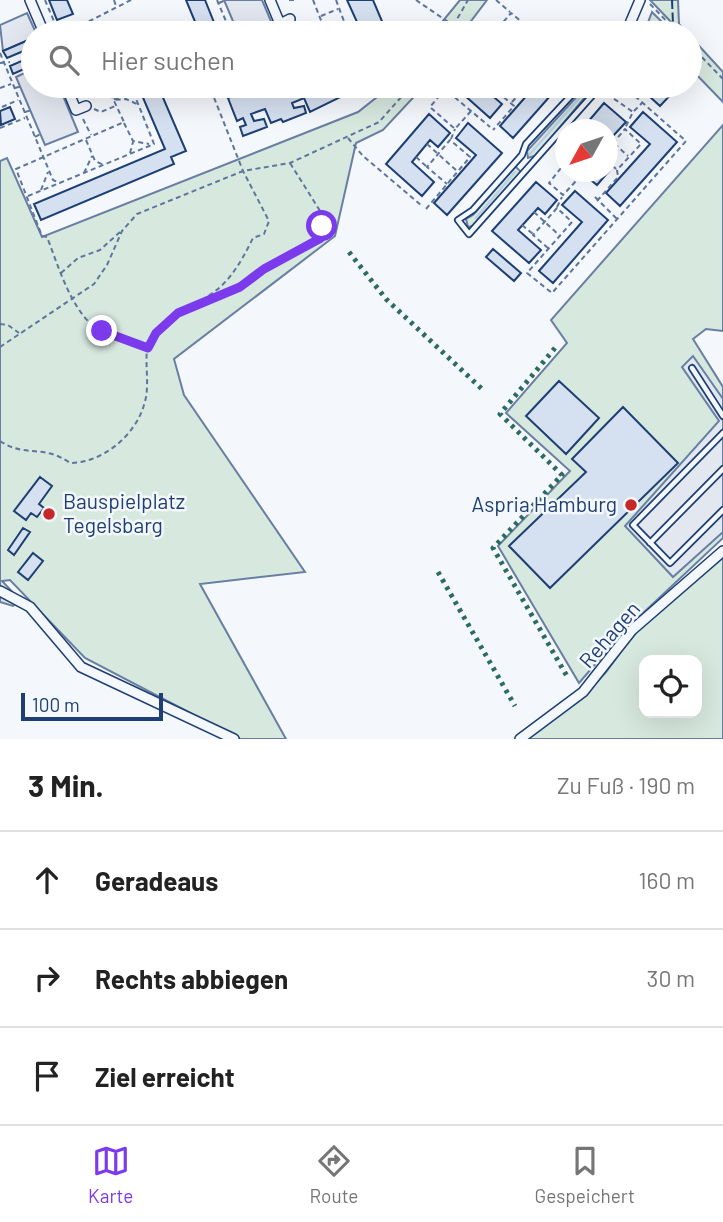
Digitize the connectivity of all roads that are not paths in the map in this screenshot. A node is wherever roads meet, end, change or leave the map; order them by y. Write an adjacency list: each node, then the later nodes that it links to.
1 (30, 0): 5 (street)
2 (270, 0): 6 (street)
3 (640, 0): 8 (street)
4 (290, 19): 7 (street)
5 (39, 21)
6 (280, 21)
7 (286, 21)
8 (631, 21)
9 (71, 98): 12 (street)
10 (569, 98): 13 (lane)
11 (587, 98): 14 (lane)
12 (86, 106)
13 (522, 155): 14 (lane); 14 (lane)
14 (531, 163)
15 (692, 368): 16 (lane)
16 (723, 416)
17 (723, 433): 20 (lane)
18 (723, 469): 20 (lane)
19 (723, 510): 20 (lane)
20 (650, 543)
21 (723, 551): 24 (street, Rehagen)
22 (0, 590): 23 (street)
23 (234, 739)
24 (520, 739)

